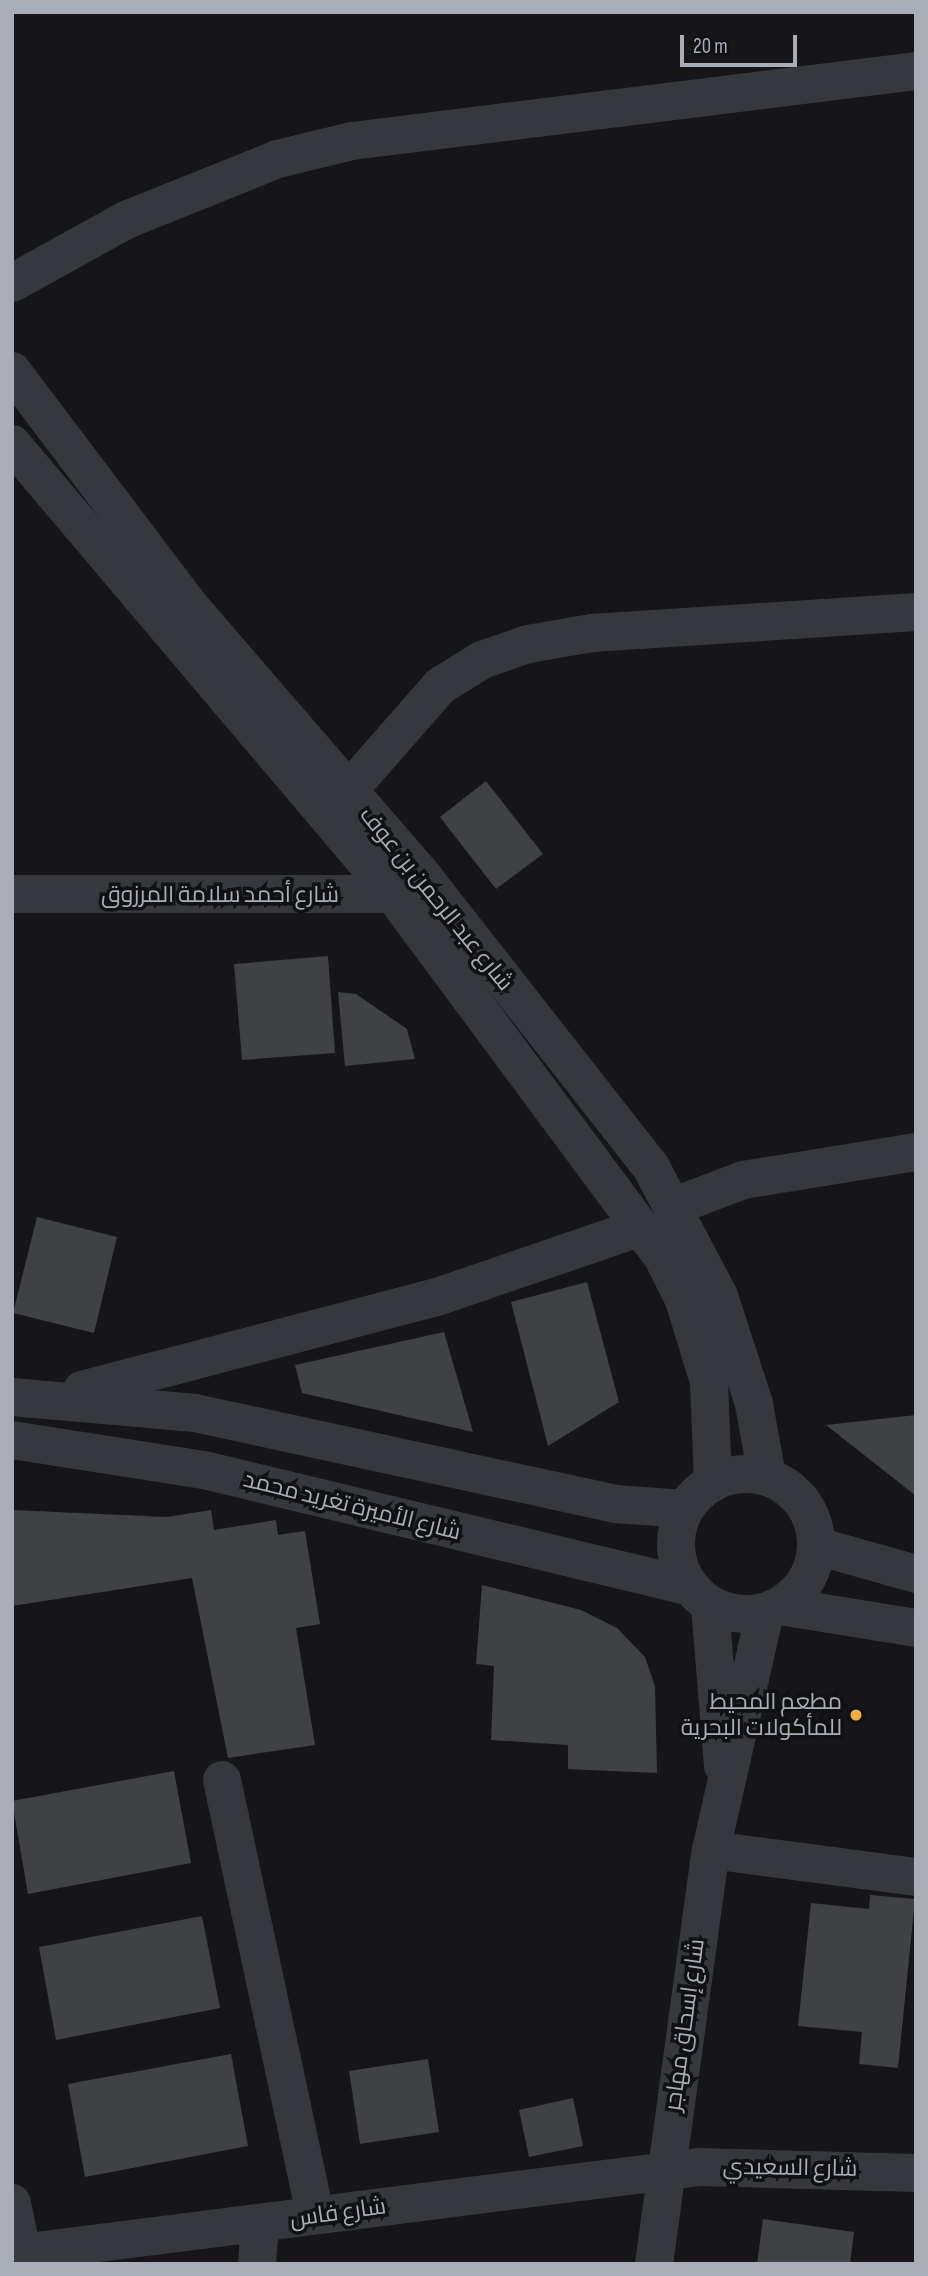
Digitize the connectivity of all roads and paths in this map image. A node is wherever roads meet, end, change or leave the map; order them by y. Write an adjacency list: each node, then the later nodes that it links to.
1 (916, 71): 2 (street)
2 (12, 283)
3 (12, 371): 6 (street, شارع عبد الرحمن بن عوف)
4 (12, 444): 7 (street, شارع عبد الرحمن بن عوف)
5 (916, 612): 6 (street)
6 (349, 790): 7 (street, شارع عبد الرحمن بن عوف)
7 (409, 886): 8 (street, شارع أحمد سلامة المرزوق); 10 (street, شارع عبد الرحمن بن عوف); 11 (street, شارع عبد الرحمن بن عوف)
8 (12, 894)
9 (916, 1152): 10 (street)
10 (675, 1206): 15 (street, شارع عبد الرحمن بن عوف)
11 (641, 1227): 13 (street); 16 (street, شارع عبد الرحمن بن عوف)
12 (12, 1397): 13 (street)
13 (56, 1397): 17 (street)
14 (12, 1440): 20 (street, شارع الأميرة تغريد محمد)
15 (767, 1478): 16 (street); 18 (street)
16 (713, 1483): 17 (street)
17 (685, 1509): 20 (street)
18 (817, 1546): 19 (street); 21 (street)
19 (916, 1574)
20 (700, 1596): 21 (street); 24 (street, شارع إسحاق مهاجر)
21 (773, 1609): 22 (street); 24 (street, شارع إسحاق مهاجر)
22 (916, 1628)
23 (222, 1780): 30 (street)
24 (725, 1788): 25 (street, شارع إسحاق مهاجر)
25 (711, 1850): 26 (street); 27 (street, شارع إسحاق مهاجر)
26 (916, 1877)
27 (664, 2171): 28 (street, شارع السعيدي); 30 (street, شارع فاس); 34 (street, شارع إسحاق مهاجر)
28 (916, 2173)
29 (12, 2203): 32 (street)
30 (315, 2214): 31 (street, شارع فاس)
31 (260, 2224): 32 (street, شارع فاس); 33 (street)
32 (17, 2253)
33 (257, 2264)
34 (654, 2264)

